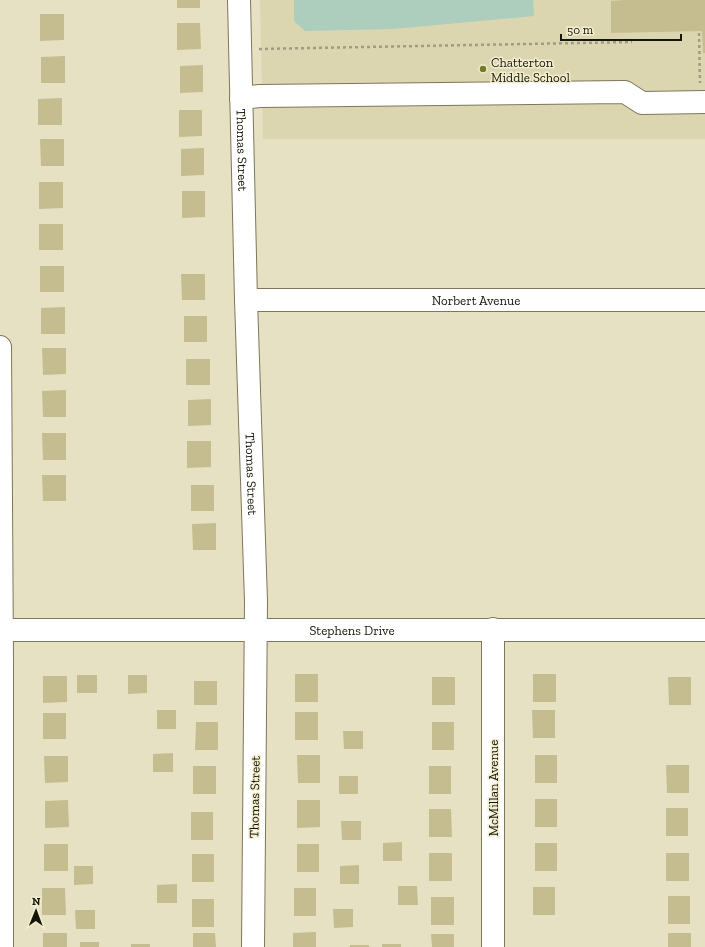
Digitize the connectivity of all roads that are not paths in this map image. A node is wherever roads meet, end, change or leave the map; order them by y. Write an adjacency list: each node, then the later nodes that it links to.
1 (239, 0): 3 (street, Thomas Street)
2 (702, 94): 3 (street)
3 (241, 98): 4 (street, Thomas Street)
4 (246, 300): 5 (street, Norbert Avenue); 9 (street, Thomas Street)
5 (705, 300)
6 (0, 347): 8 (street)
7 (493, 629): 9 (street, Stephens Drive); 10 (street, Stephens Drive); 13 (street, McMillan Avenue)
8 (1, 630): 9 (street, Stephens Drive); 11 (street)
9 (256, 630): 12 (street, Thomas Street)
10 (705, 630)
11 (2, 947)
12 (253, 947)
13 (493, 947)

